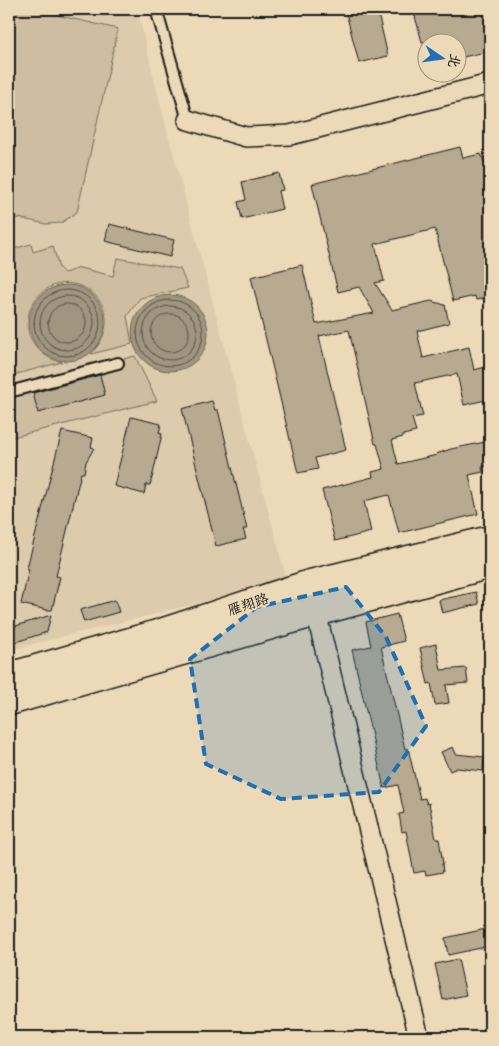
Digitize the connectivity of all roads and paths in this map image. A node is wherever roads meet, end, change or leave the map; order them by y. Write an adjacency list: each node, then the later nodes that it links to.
1 (156, 9): 3 (lane)
2 (490, 84): 3 (street)
3 (188, 120)
4 (118, 363): 5 (lane)
5 (9, 392)
6 (490, 540): 8 (main road, 雁翔路)
7 (490, 564): 9 (main road, 雁翔路)
8 (310, 584): 9 (street); 10 (main road, 雁翔路)
9 (316, 612): 11 (main road, 雁翔路); 12 (street)
10 (9, 677)
11 (9, 701)
12 (419, 1037)

